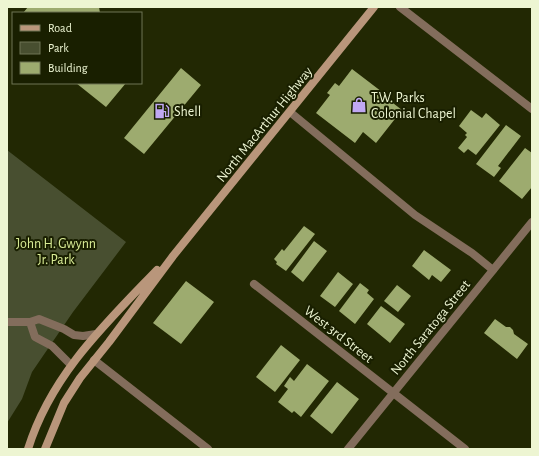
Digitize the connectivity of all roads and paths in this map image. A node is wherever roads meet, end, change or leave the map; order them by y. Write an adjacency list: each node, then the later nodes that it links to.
1 (374, 7): 4 (main road, North MacArthur Highway)
2 (400, 7): 3 (street)
3 (532, 109)
4 (290, 112): 6 (main road, North MacArthur Highway); 7 (street)
5 (532, 222): 7 (street, North Saratoga Street)
6 (173, 256): 11 (main road, North MacArthur Highway); 12 (main road, North MacArthur Highway)
7 (493, 270): 14 (street, North Saratoga Street)
8 (254, 284): 14 (street, West 3rd Street)
9 (7, 322): 10 (street)
10 (30, 322): 11 (street); 13 (street)
11 (96, 334): 13 (main road, North MacArthur Highway)
12 (94, 360): 16 (main road, North MacArthur Highway); 17 (street)
13 (71, 365): 15 (main road, North MacArthur Highway)
14 (393, 393): 18 (street, North Saratoga Street); 19 (street, West 3rd Street)
15 (28, 449)
16 (45, 449)
17 (208, 449)
18 (348, 449)
19 (465, 449)

